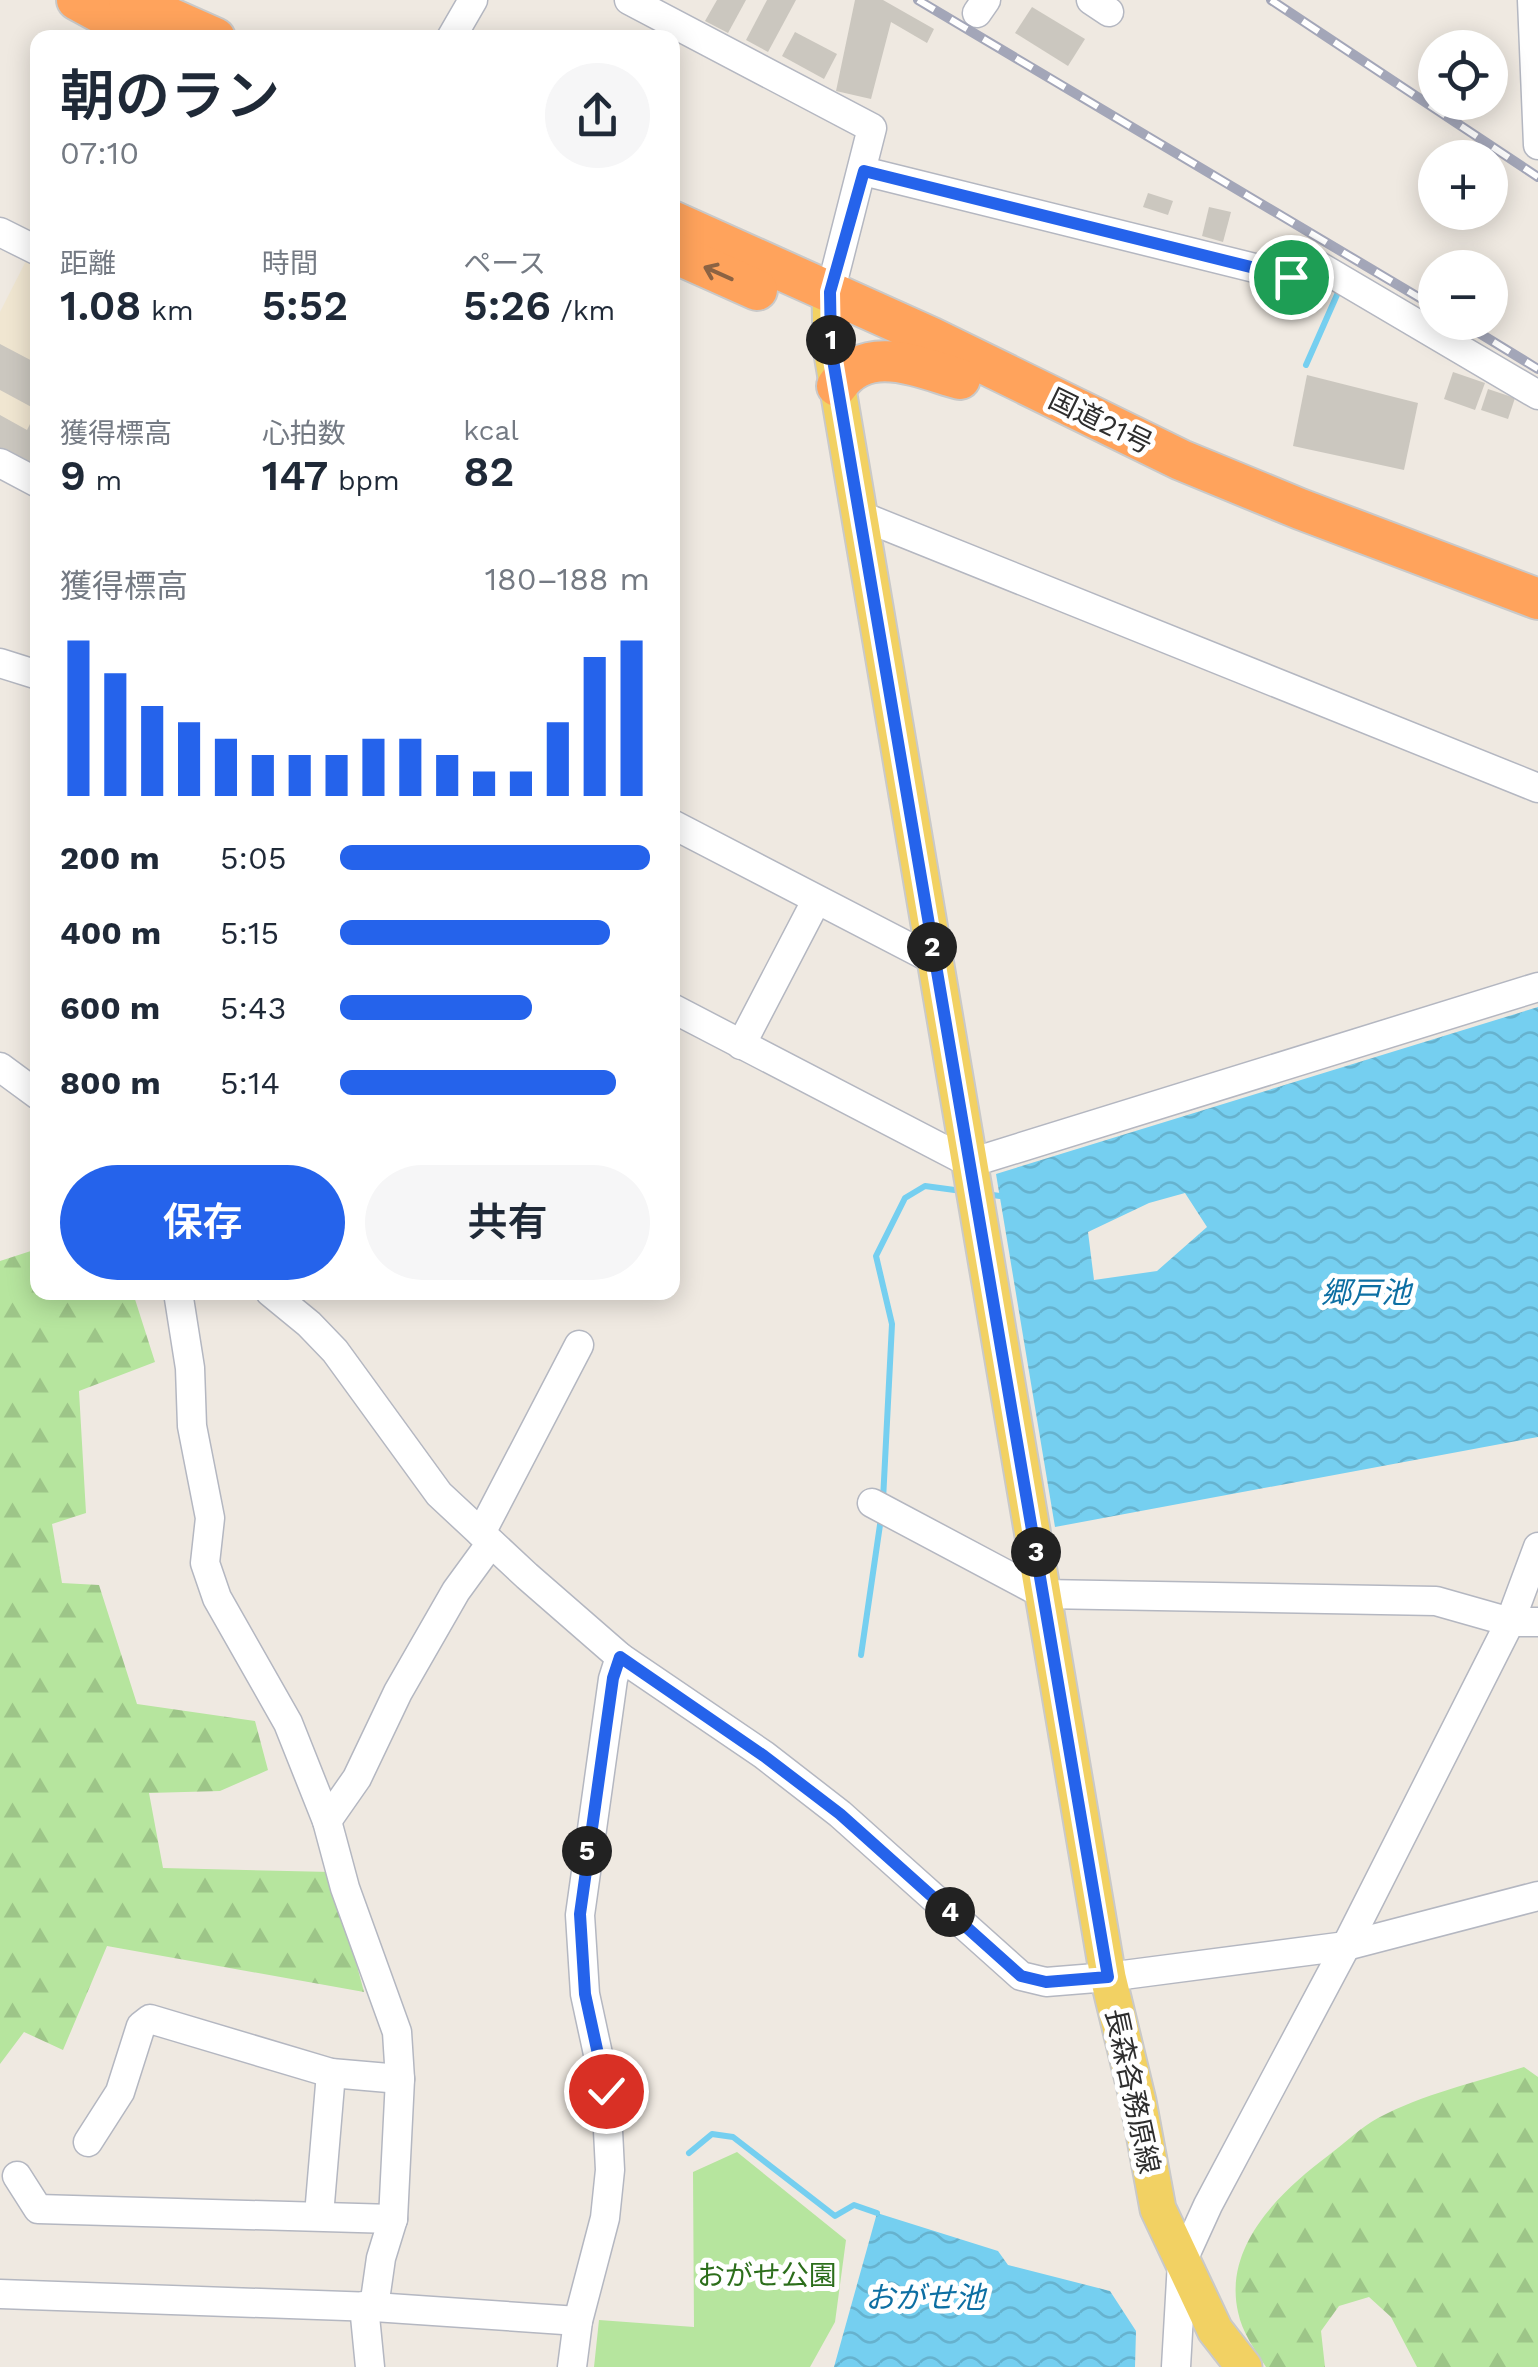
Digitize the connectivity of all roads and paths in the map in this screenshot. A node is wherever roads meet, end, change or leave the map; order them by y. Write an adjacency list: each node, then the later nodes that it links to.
1 (473, 0): 7 (street)
2 (629, 0): 9 (street)
3 (89, 2): 5 (highway); 6 (highway)
4 (1530, 4): 8 (street)
5 (134, 30)
6 (186, 30)
7 (455, 30)
8 (1538, 145)
9 (864, 171): 14 (street); 17 (street)
10 (680, 225): 14 (highway, 国道21号)
11 (0, 232): 12 (street)
12 (30, 247)
13 (680, 255): 14 (highway, 国道21号, one-way to 13)
14 (829, 306): 15 (highway, 国道21号); 16 (main road, 長森各務原線); 21 (highway, 国道21号)
15 (960, 379): 16 (highway); 22 (highway, 国道21号)
16 (838, 386): 20 (main road, 長森各務原線)
17 (1538, 395)
18 (0, 464): 19 (street)
19 (30, 480)
20 (859, 516): 25 (street); 28 (main road, 長森各務原線)
21 (1538, 599)
22 (1538, 622)
23 (0, 664): 24 (street)
24 (30, 672)
25 (1538, 788)
26 (680, 828): 27 (street)
27 (816, 900): 28 (street); 31 (street)
28 (934, 960): 34 (main road, 長森各務原線)
29 (1538, 987): 34 (street)
30 (680, 1012): 31 (street)
31 (742, 1045): 34 (street)
32 (0, 1066): 33 (street)
33 (30, 1088)
34 (973, 1183): 41 (main road, 長森各務原線)
35 (179, 1300): 44 (street)
36 (280, 1300): 39 (street)
37 (579, 1345): 39 (street)
38 (882, 1508): 41 (street)
39 (486, 1538): 43 (street); 44 (street)
40 (1538, 1547): 42 (street)
41 (1043, 1594): 42 (street); 47 (main road, 長森各務原線)
42 (1524, 1622): 46 (street)
43 (620, 1657): 47 (street); 57 (street)
44 (327, 1821): 49 (street)
45 (1538, 1896): 46 (street)
46 (1346, 1946): 47 (street); 54 (street)
47 (1108, 1977): 54 (main road, 長森各務原線)
48 (331, 2073): 49 (street); 50 (street); 52 (street)
49 (400, 2079): 53 (street)
50 (88, 2142)
51 (17, 2176): 52 (street)
52 (319, 2215): 53 (street)
53 (394, 2219): 56 (street)
54 (1182, 2262): 60 (street); 61 (main road, 長森各務原線)
55 (0, 2294): 56 (street)
56 (369, 2306): 57 (street); 58 (street)
57 (578, 2320): 59 (street)
58 (370, 2367)
59 (572, 2367)
60 (1176, 2367)
61 (1244, 2367)

